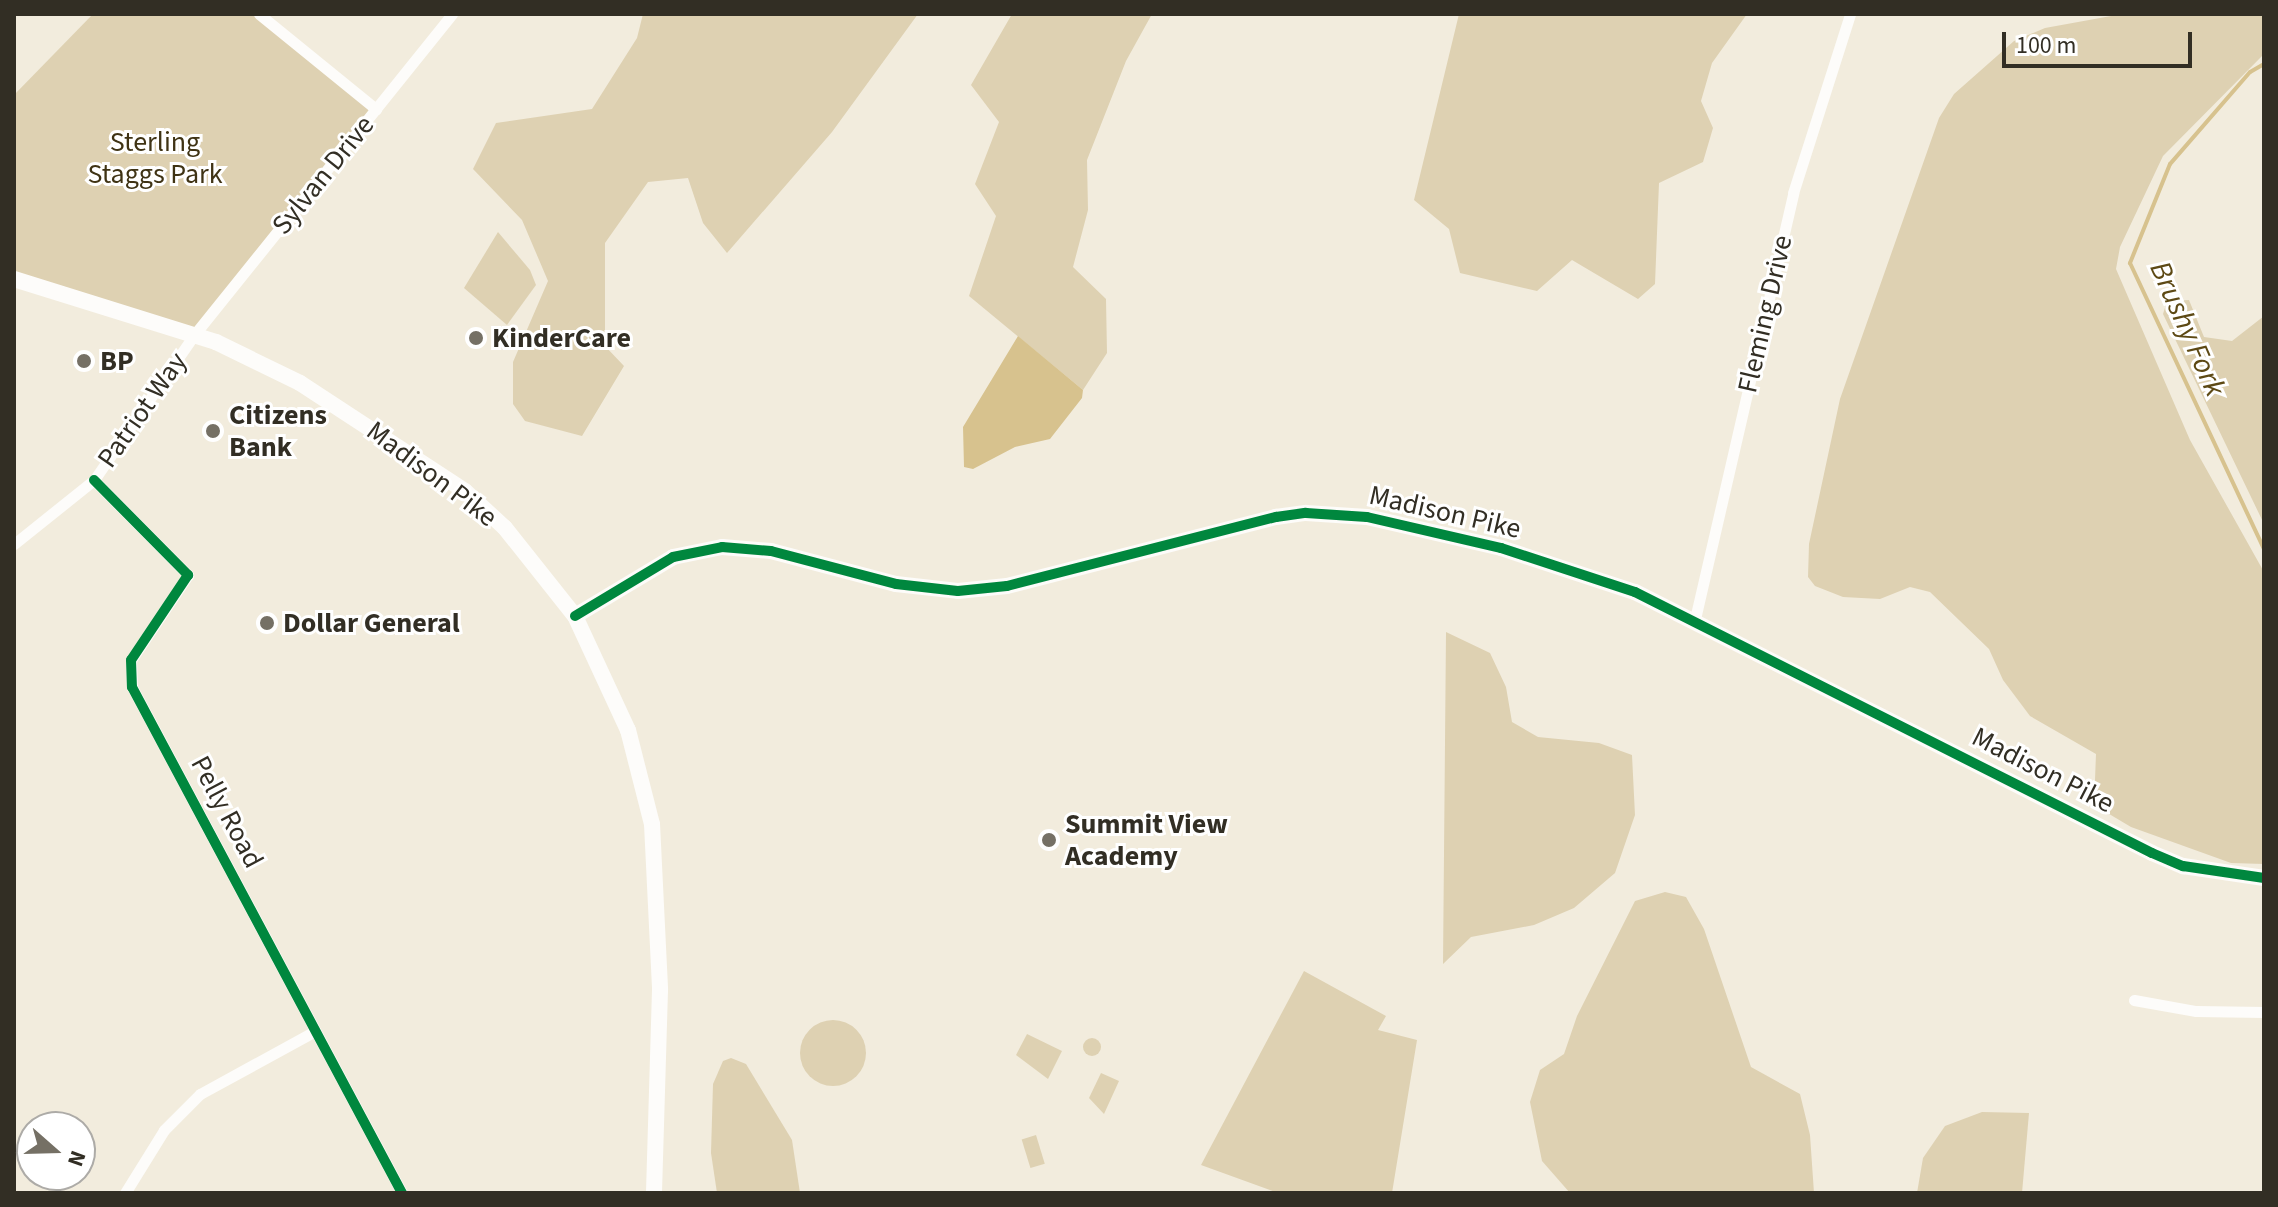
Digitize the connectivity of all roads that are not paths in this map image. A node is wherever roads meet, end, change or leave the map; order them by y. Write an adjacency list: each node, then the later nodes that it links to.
1 (259, 14): 4 (street)
2 (452, 14): 4 (street, Sylvan Drive)
3 (1850, 14): 10 (street, Fleming Drive)
4 (376, 109): 6 (street, Sylvan Drive)
5 (14, 279): 6 (street, Madison Pike)
6 (194, 335): 7 (street, Patriot Way); 9 (street, Madison Pike)
7 (94, 480): 8 (street, Patriot Way); 14 (street, Pelly Road)
8 (14, 544)
9 (575, 616): 10 (street, Madison Pike); 17 (street)
10 (1695, 619): 11 (street, Madison Pike)
11 (2264, 878)
12 (2134, 1000): 13 (street)
13 (2264, 1012)
14 (315, 1031): 15 (street); 16 (street, Pelly Road)
15 (125, 1193)
16 (402, 1193)
17 (654, 1193)

